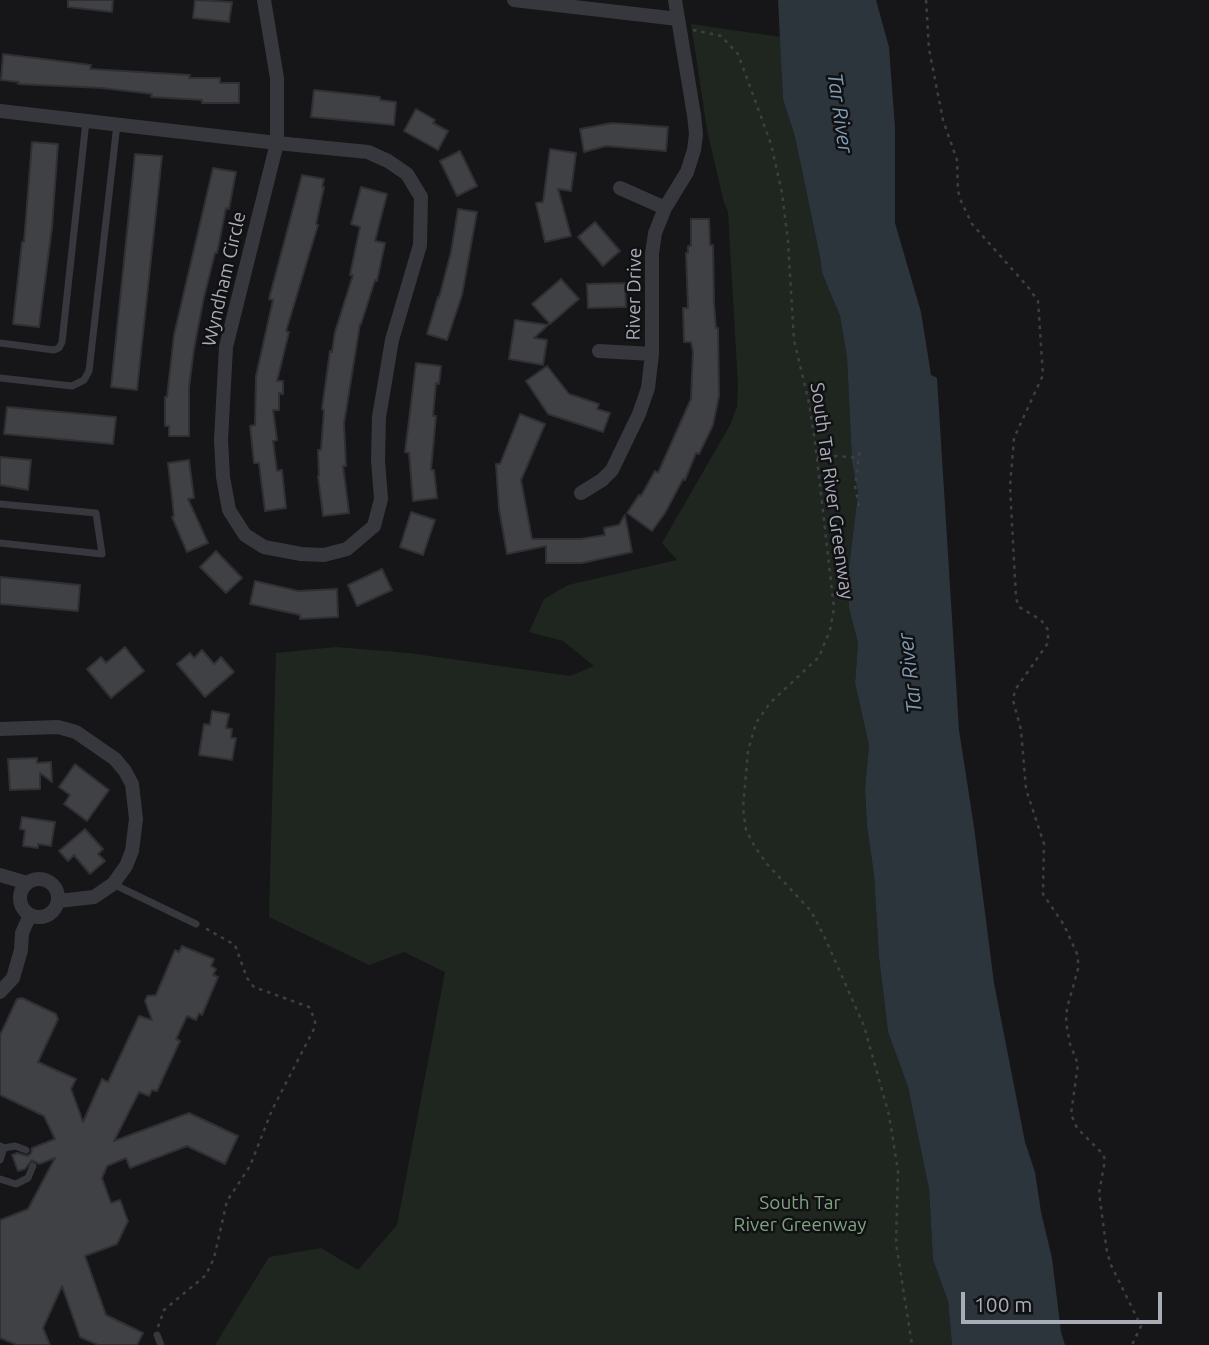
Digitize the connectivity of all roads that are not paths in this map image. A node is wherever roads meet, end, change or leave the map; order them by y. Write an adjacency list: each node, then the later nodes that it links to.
1 (264, 0): 8 (street)
2 (514, 0): 4 (street)
3 (675, 0): 4 (street, River Drive)
4 (678, 19): 10 (street, River Drive)
5 (0, 111): 6 (street, Wyndham Circle)
6 (86, 121): 7 (street, Wyndham Circle); 11 (lane)
7 (117, 124): 8 (street, Wyndham Circle); 14 (lane)
8 (277, 143): 8 (street, Wyndham Circle)
9 (620, 188): 10 (street)
10 (665, 208): 13 (street, River Drive)
11 (0, 343)
12 (599, 351): 13 (street)
13 (652, 354): 15 (street, River Drive)
14 (0, 377)
15 (582, 493)
16 (0, 504): 17 (lane)
17 (0, 542)
18 (0, 729): 21 (street)
19 (0, 875): 20 (street)
20 (27, 883): 22 (street); 23 (street)
21 (113, 884): 22 (street); 24 (lane)
22 (58, 901): 23 (street)
23 (30, 915): 25 (street)
24 (196, 923)
25 (0, 992)
26 (2, 1147): 27 (lane); 28 (lane)
27 (26, 1150)
28 (0, 1160)
29 (33, 1166): 30 (lane)
30 (0, 1178)
31 (157, 1335): 32 (lane)
32 (161, 1345)

